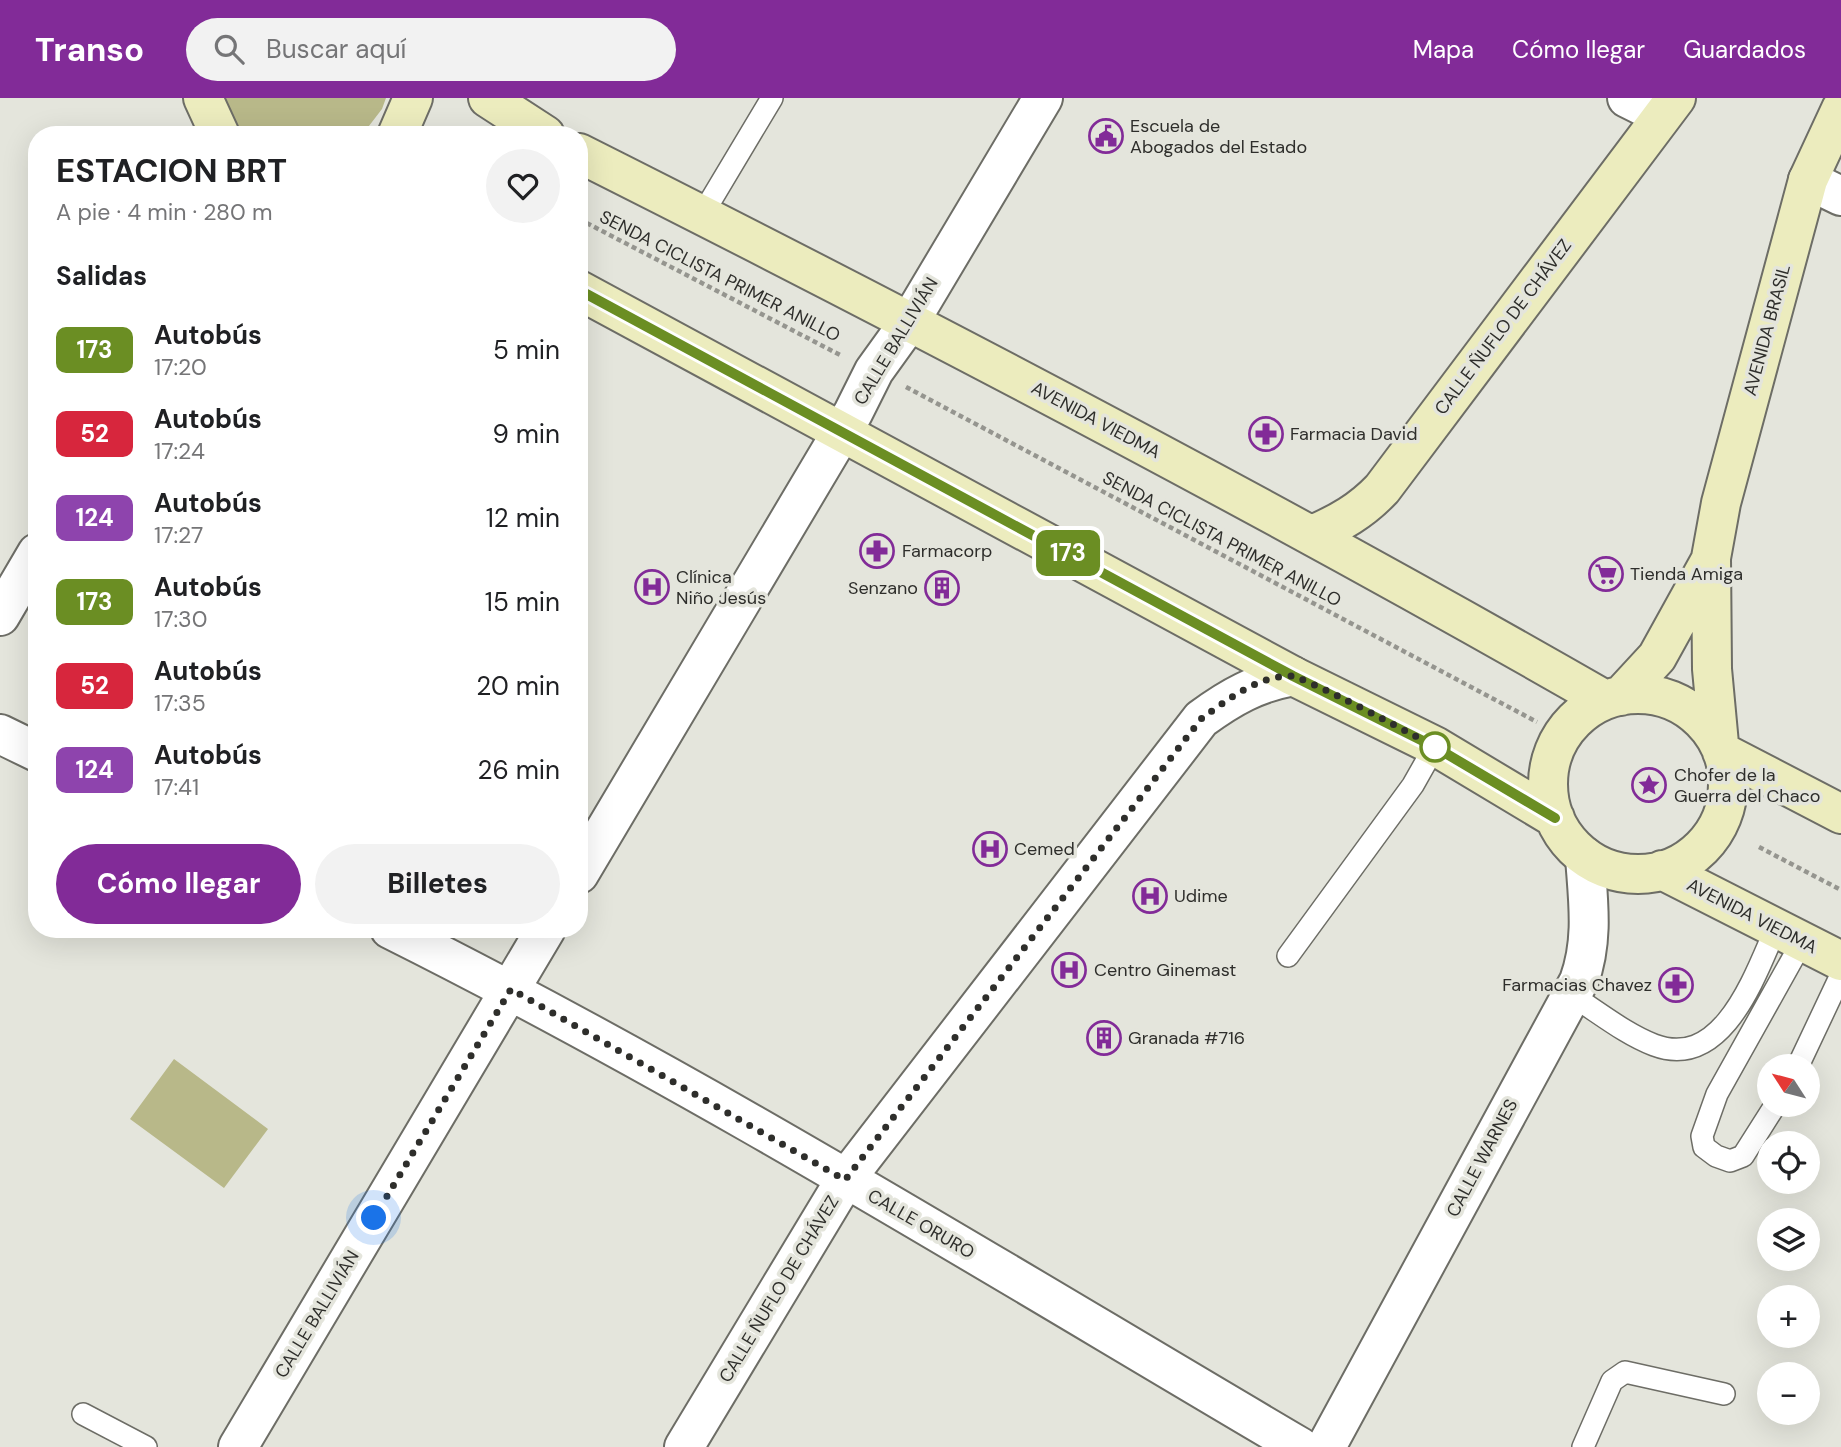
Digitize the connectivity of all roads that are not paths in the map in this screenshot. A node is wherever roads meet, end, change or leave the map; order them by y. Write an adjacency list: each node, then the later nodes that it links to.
1 (204, 98): 9 (main road)
2 (414, 98): 10 (main road)
3 (488, 98): 11 (main road)
4 (772, 98): 14 (lane)
5 (1043, 98): 16 (street, CALLE BALLIVIÁN)
6 (1627, 98): 7 (street)
7 (1668, 106): 18 (main road, CALLE ÑUFLO DE CHÁVEZ)
8 (1841, 108): 13 (main road, AVENIDA BRASIL)
9 (215, 126)
10 (401, 126)
11 (531, 126)
12 (588, 158): 14 (main road, AVENIDA VIEDMA)
13 (1824, 188): 19 (main road, AVENIDA BRASIL)
14 (702, 215): 16 (main road, AVENIDA VIEDMA)
15 (588, 295): 17 (main road)
16 (910, 321): 17 (street, CALLE BALLIVIÁN); 18 (main road, AVENIDA VIEDMA)
17 (843, 430): 22 (main road); 31 (street, CALLE BALLIVIÁN)
18 (1312, 535): 23 (main road, AVENIDA VIEDMA)
19 (1711, 558): 23 (main road, AVENIDA BRASIL); 27 (main road, AVENIDA BRASIL)
20 (28, 568): 21 (street)
21 (0, 616)
22 (1293, 676): 25 (main road); 43 (street, CALLE ÑUFLO DE CHÁVEZ)
23 (1613, 698): 27 (main road); 29 (main road)
24 (0, 734): 26 (street)
25 (1435, 747): 29 (main road); 36 (lane)
26 (28, 748)
27 (1721, 748): 28 (main road); 32 (main road)
28 (1841, 814)
29 (1555, 818): 30 (main road)
30 (1585, 857): 32 (main road); 40 (street, CALLE WARNES)
31 (588, 859)
32 (1662, 870): 33 (main road, AVENIDA VIEDMA)
33 (1789, 935): 37 (main road, AVENIDA VIEDMA); 40 (lane); 42 (lane)
34 (408, 938): 39 (street, CALLE ORURO)
35 (541, 938): 39 (street, CALLE BALLIVIÁN)
36 (1288, 956)
37 (1841, 961)
38 (1841, 975): 41 (lane)
39 (511, 989): 43 (street, CALLE ORURO); 47 (street, CALLE BALLIVIÁN)
40 (1571, 995): 50 (street, CALLE WARNES)
41 (1804, 1054)
42 (1768, 1117)
43 (845, 1180): 48 (street, CALLE ÑUFLO DE CHÁVEZ); 49 (street, CALLE ORURO)
44 (1724, 1394): 51 (lane)
45 (83, 1414): 46 (lane)
46 (146, 1447)
47 (238, 1447)
48 (684, 1447)
49 (1300, 1447)
50 (1326, 1447)
51 (1583, 1447)

